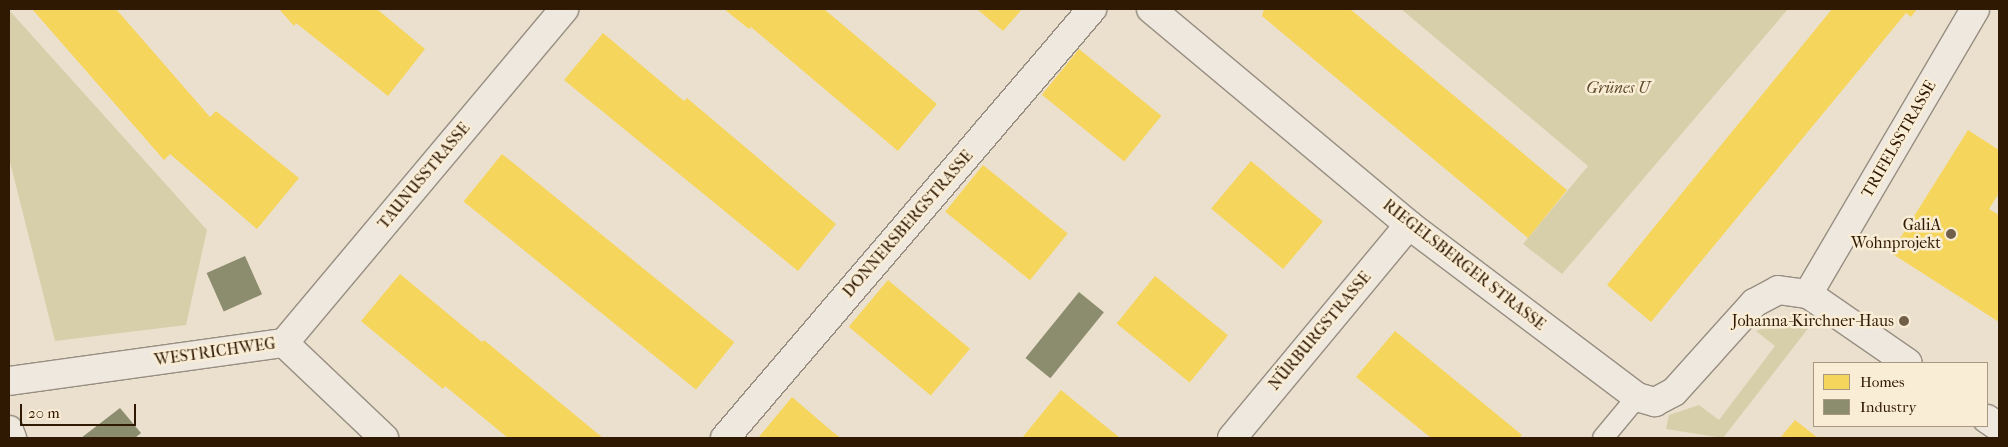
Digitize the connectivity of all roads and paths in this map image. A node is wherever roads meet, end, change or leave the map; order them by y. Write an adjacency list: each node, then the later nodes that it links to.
1 (564, 9): 7 (street, TAUNUSSTRASSE)
2 (1092, 9): 16 (street, DONNERSBERGSTRASSE)
3 (1151, 9): 5 (street, RIEGELSBERGER STRASSE)
4 (1975, 9): 6 (street, TRIFELSSTRASSE)
5 (1409, 225): 10 (street, RIEGELSBERGER STRASSE); 17 (street, NÜRBURGSTRASSE)
6 (1808, 294): 8 (street); 10 (street)
7 (284, 343): 9 (street, WESTRICHWEG); 15 (street, WESTRICHWEG)
8 (1907, 362)
9 (9, 381)
10 (1637, 397): 18 (lane)
11 (1988, 420): 12 (street)
12 (1999, 427)
13 (9, 430): 14 (street)
14 (12, 438)
15 (384, 438)
16 (725, 438)
17 (1232, 438)
18 (1603, 438)

